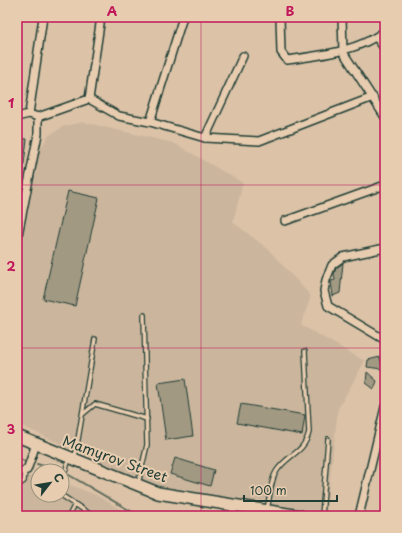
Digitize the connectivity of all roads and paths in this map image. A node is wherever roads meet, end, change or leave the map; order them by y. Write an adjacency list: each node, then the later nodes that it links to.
1 (43, 17): 13 (street)
2 (101, 17): 12 (street)
3 (183, 17): 17 (street)
4 (280, 17): 9 (street)
5 (342, 17): 9 (street)
6 (385, 31): 7 (street)
7 (376, 37): 8 (street); 9 (street)
8 (385, 49)
9 (343, 52): 11 (street)
10 (243, 56): 18 (street)
11 (373, 97): 16 (street); 18 (street)
12 (90, 99): 15 (street); 17 (street)
13 (29, 114): 14 (street); 15 (street)
14 (17, 117)
15 (38, 117): 21 (street)
16 (385, 117)
17 (150, 122): 18 (street)
18 (205, 138)
19 (385, 185): 20 (street)
20 (285, 221)
21 (17, 240)
22 (385, 248): 25 (street)
23 (144, 315): 29 (lane)
24 (95, 339): 28 (lane)
25 (385, 340)
26 (305, 351): 43 (lane)
27 (385, 407): 30 (street)
28 (83, 414): 29 (lane); 34 (lane)
29 (147, 419): 38 (lane)
30 (382, 433): 48 (street)
31 (17, 436): 33 (main road, Mamyrov Street)
32 (328, 439): 47 (lane)
33 (36, 444): 34 (main road, Mamyrov Street); 36 (street)
34 (72, 459): 35 (lane); 38 (main road, Mamyrov Street)
35 (70, 464)
36 (25, 471): 37 (street); 39 (lane)
37 (17, 472)
38 (138, 485): 42 (main road, Mamyrov Street)
39 (17, 486)
40 (70, 501): 41 (lane)
41 (75, 504): 44 (lane); 45 (lane)
42 (234, 511): 43 (main road, Mamyrov Street)
43 (266, 513): 46 (main road, Mamyrov Street)
44 (90, 515)
45 (69, 516)
46 (300, 516)
47 (322, 516)
48 (359, 516)

